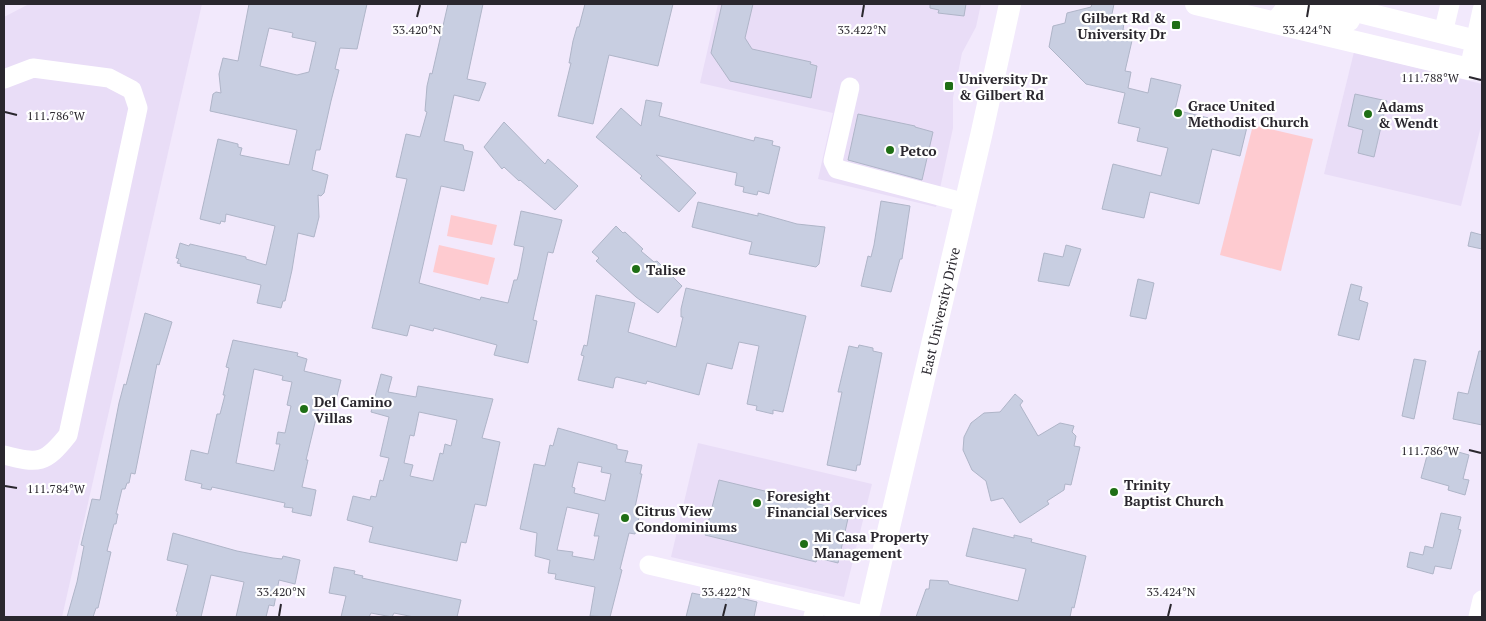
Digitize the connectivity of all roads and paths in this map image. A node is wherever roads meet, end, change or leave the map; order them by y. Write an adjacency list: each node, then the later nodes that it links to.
1 (1010, 4): 14 (main road, East University Drive)
2 (1196, 4): 7 (main road)
3 (1265, 4): 7 (main road)
4 (1328, 4): 8 (main road)
5 (1450, 4): 9 (street)
6 (1482, 10): 10 (street)
7 (1273, 13): 8 (main road); 11 (main road)
8 (1366, 13): 9 (main road)
9 (1442, 33): 10 (main road)
10 (1479, 44): 11 (street)
11 (1476, 67)
12 (4, 79): 15 (street)
13 (850, 87): 14 (street)
14 (966, 203): 19 (main road, East University Drive)
15 (4, 455)
16 (649, 565): 18 (street)
17 (1482, 600): 20 (street)
18 (815, 610): 19 (street)
19 (868, 617)
20 (1478, 617)

